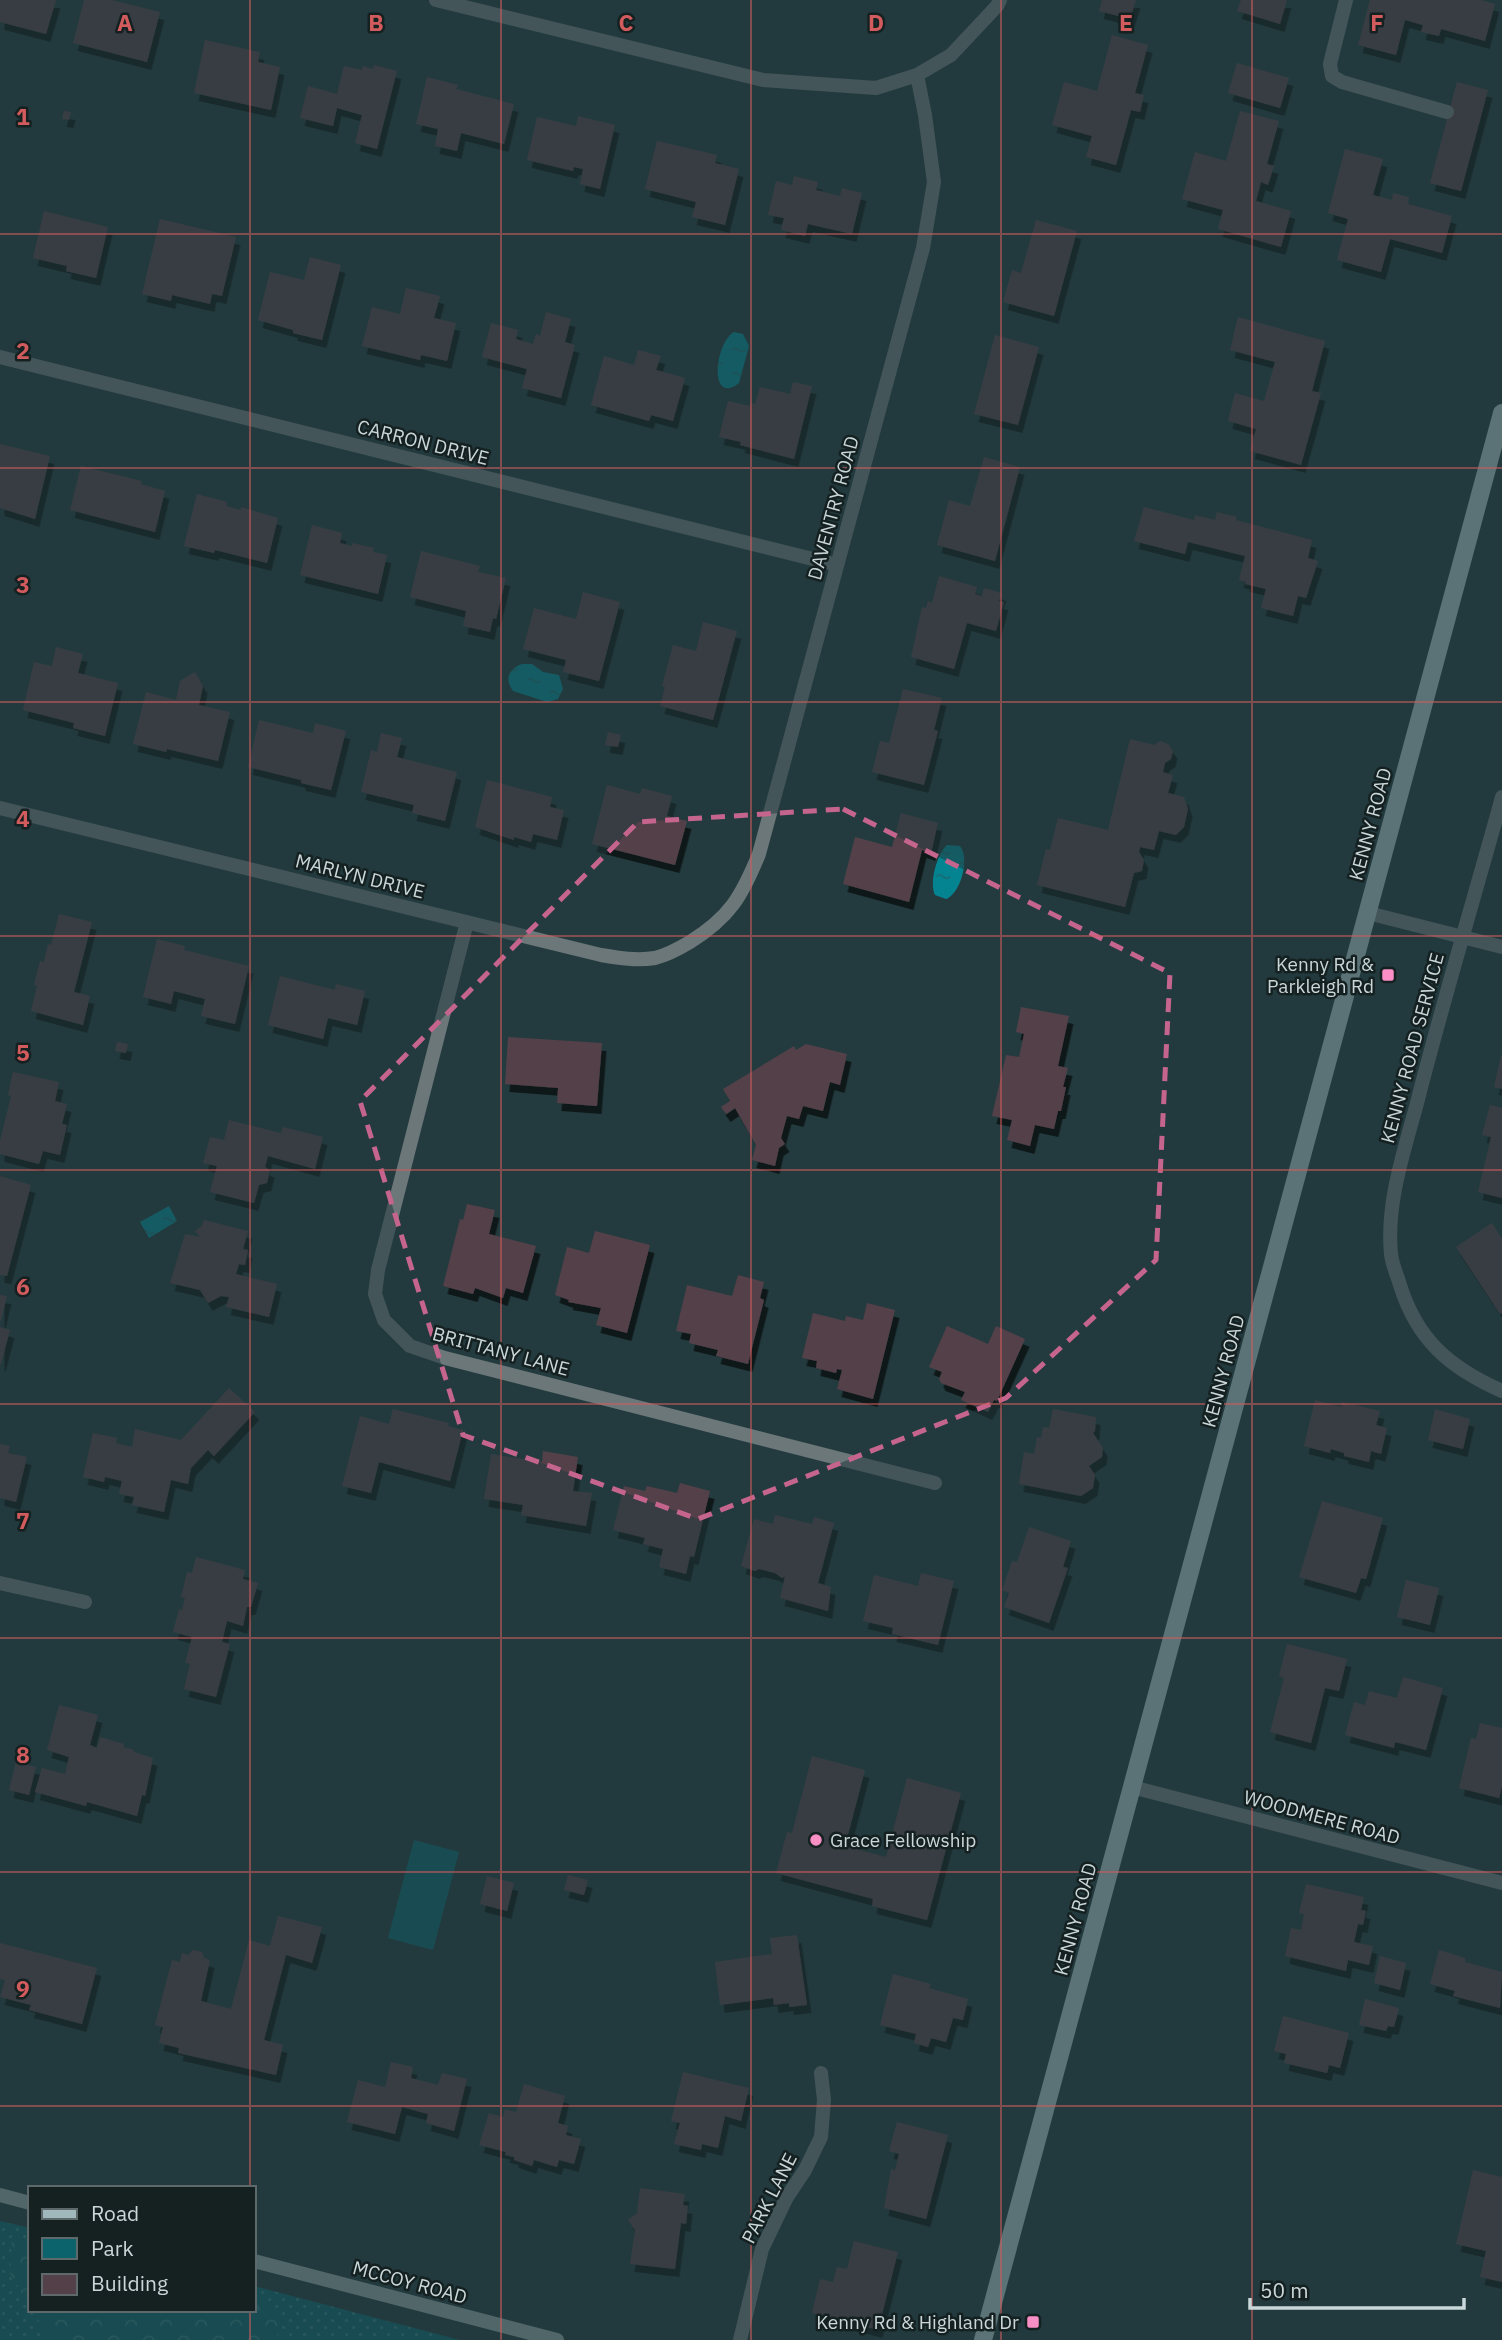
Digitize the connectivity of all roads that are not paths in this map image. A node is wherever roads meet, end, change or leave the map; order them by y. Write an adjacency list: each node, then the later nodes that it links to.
1 (436, 0): 4 (street)
2 (1000, 0): 4 (street)
3 (1346, 0): 5 (street)
4 (917, 75): 8 (street, DAVENTRY ROAD)
5 (1447, 112)
6 (0, 357): 8 (street, CARRON DRIVE)
7 (1502, 413): 11 (main road, KENNY ROAD)
8 (837, 565): 13 (street, DAVENTRY ROAD)
9 (1502, 797): 14 (street, KENNY ROAD SERVICE)
10 (0, 808): 12 (street, MARLYN DRIVE)
11 (1368, 913): 14 (street); 20 (main road, KENNY ROAD)
12 (467, 922): 13 (street, MARLYN DRIVE); 17 (street, BRITTANY LANE)
13 (706, 932)
14 (1462, 937): 15 (street); 16 (street, KENNY ROAD SERVICE)
15 (1502, 947)
16 (1502, 1391)
17 (935, 1483)
18 (0, 1583): 19 (street)
19 (86, 1602)
20 (1132, 1787): 21 (street, WOODMERE ROAD); 28 (main road, KENNY ROAD)
21 (1502, 1883)
22 (821, 2073): 27 (street, PARK LANE)
23 (0, 2195): 24 (main road)
24 (28, 2202)
25 (256, 2262): 26 (main road, MCCOY ROAD)
26 (557, 2340)
27 (740, 2340)
28 (983, 2340)

